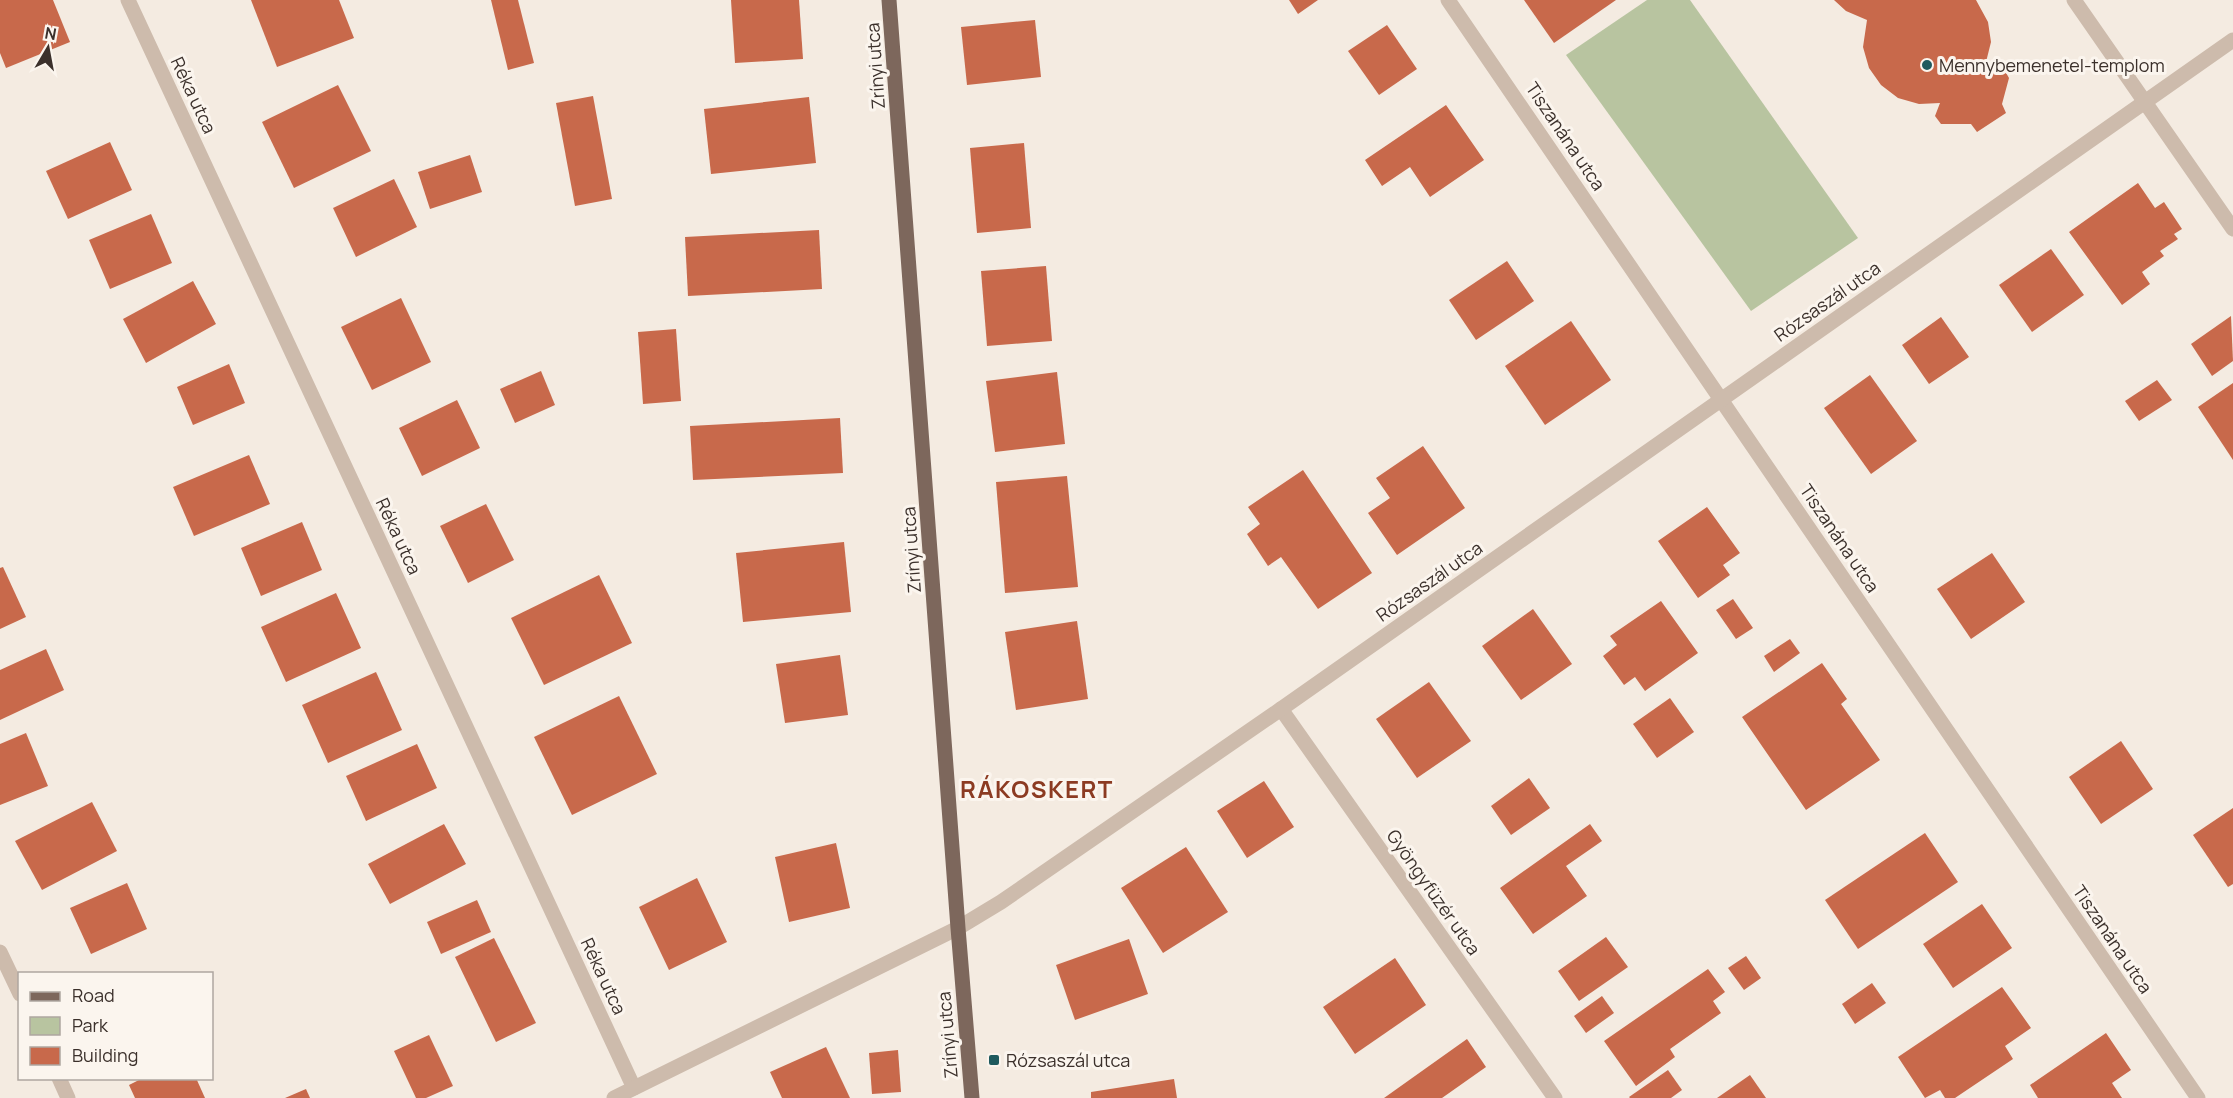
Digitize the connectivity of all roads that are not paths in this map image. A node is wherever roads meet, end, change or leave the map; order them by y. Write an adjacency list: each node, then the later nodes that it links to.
1 (128, 0): 14 (street, Réka utca)
2 (889, 0): 10 (main road, Zrínyi utca)
3 (1448, 0): 8 (street, Tiszanána utca)
4 (2074, 0): 6 (street)
5 (2233, 40): 6 (street, Rózsaszál utca)
6 (2144, 102): 7 (street); 8 (street, Rózsaszál utca)
7 (2233, 229)
8 (1722, 399): 9 (street, Rózsaszál utca); 19 (street, Tiszanána utca)
9 (1281, 709): 10 (street, Rózsaszál utca); 18 (street, Gyöngyfüzér utca)
10 (958, 928): 14 (street, Rózsaszál utca); 17 (main road, Zrínyi utca)
11 (0, 952): 12 (street)
12 (18, 990)
13 (60, 1080): 15 (street)
14 (634, 1088): 16 (street, Rózsaszál utca)
15 (68, 1098)
16 (614, 1098)
17 (972, 1098)
18 (1555, 1098)
19 (2198, 1098)

